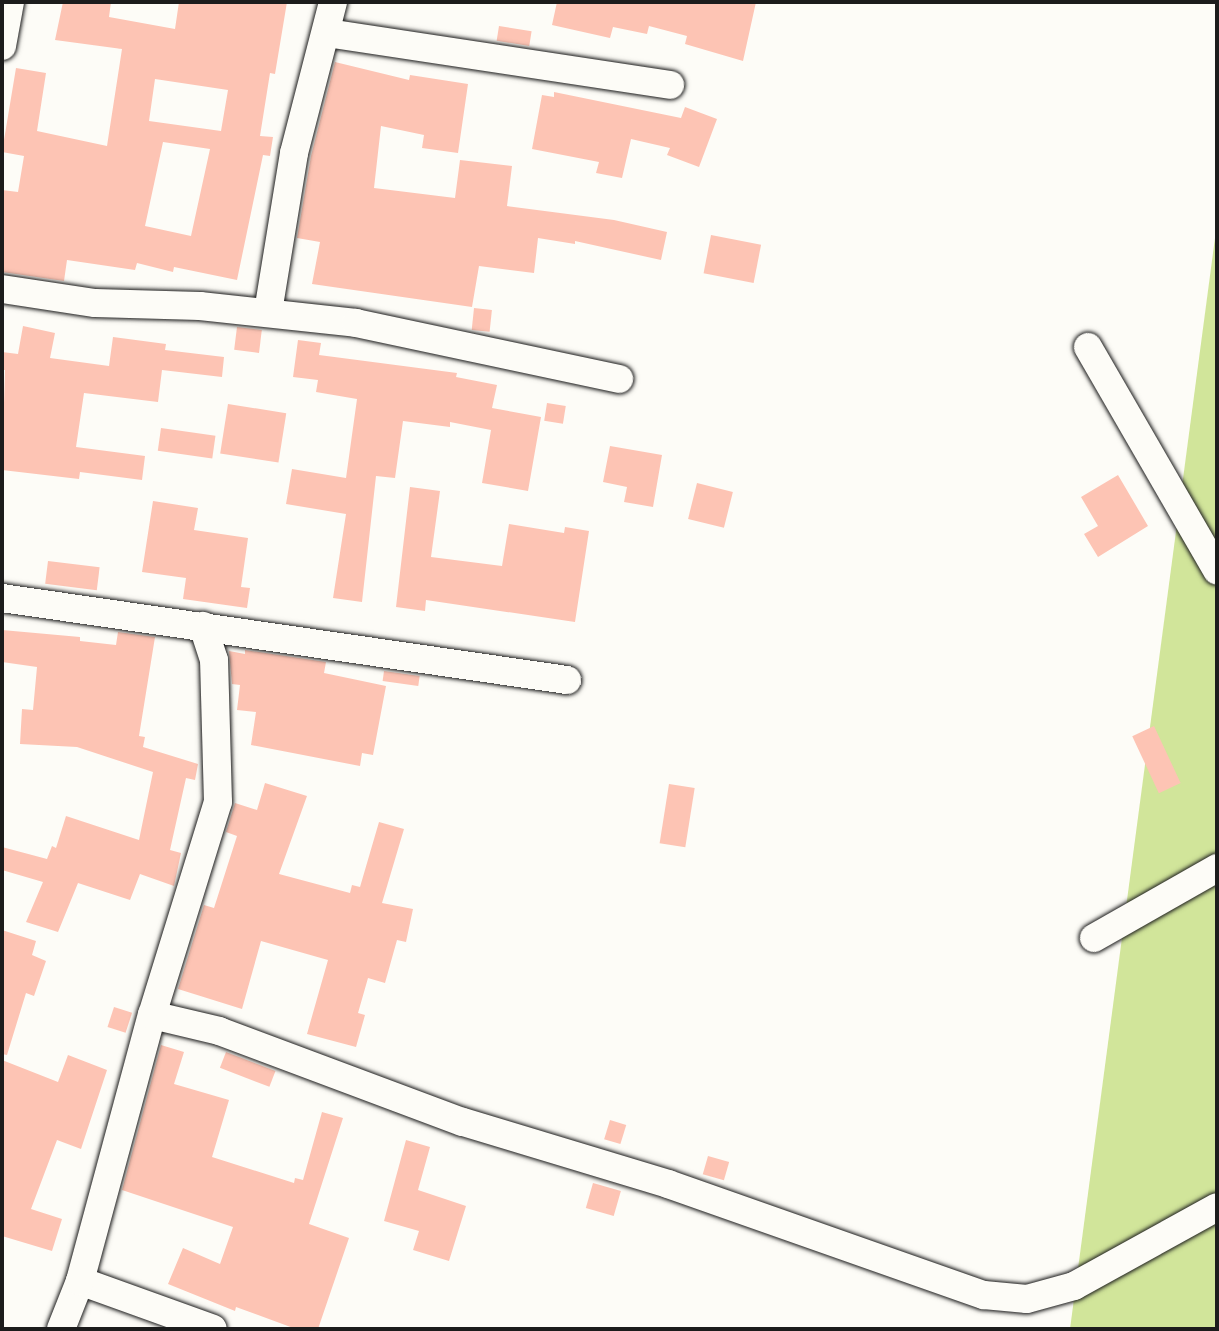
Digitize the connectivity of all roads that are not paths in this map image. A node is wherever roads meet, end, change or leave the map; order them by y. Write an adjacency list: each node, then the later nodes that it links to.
1 (10, 2): 4 (street)
2 (333, 2): 3 (street)
3 (327, 33): 5 (street); 7 (street)
4 (2, 46)
5 (670, 85)
6 (2, 289): 7 (street)
7 (268, 312): 9 (street)
8 (1088, 347): 10 (street)
9 (619, 379)
10 (1217, 570)
11 (2, 598): 12 (street)
12 (203, 626): 13 (street); 16 (street)
13 (567, 680)
14 (1217, 868): 15 (street)
15 (1094, 938)
16 (152, 1015): 17 (street); 18 (street)
17 (1217, 1207)
18 (80, 1281): 19 (street); 20 (street)
19 (61, 1329)
20 (213, 1329)

